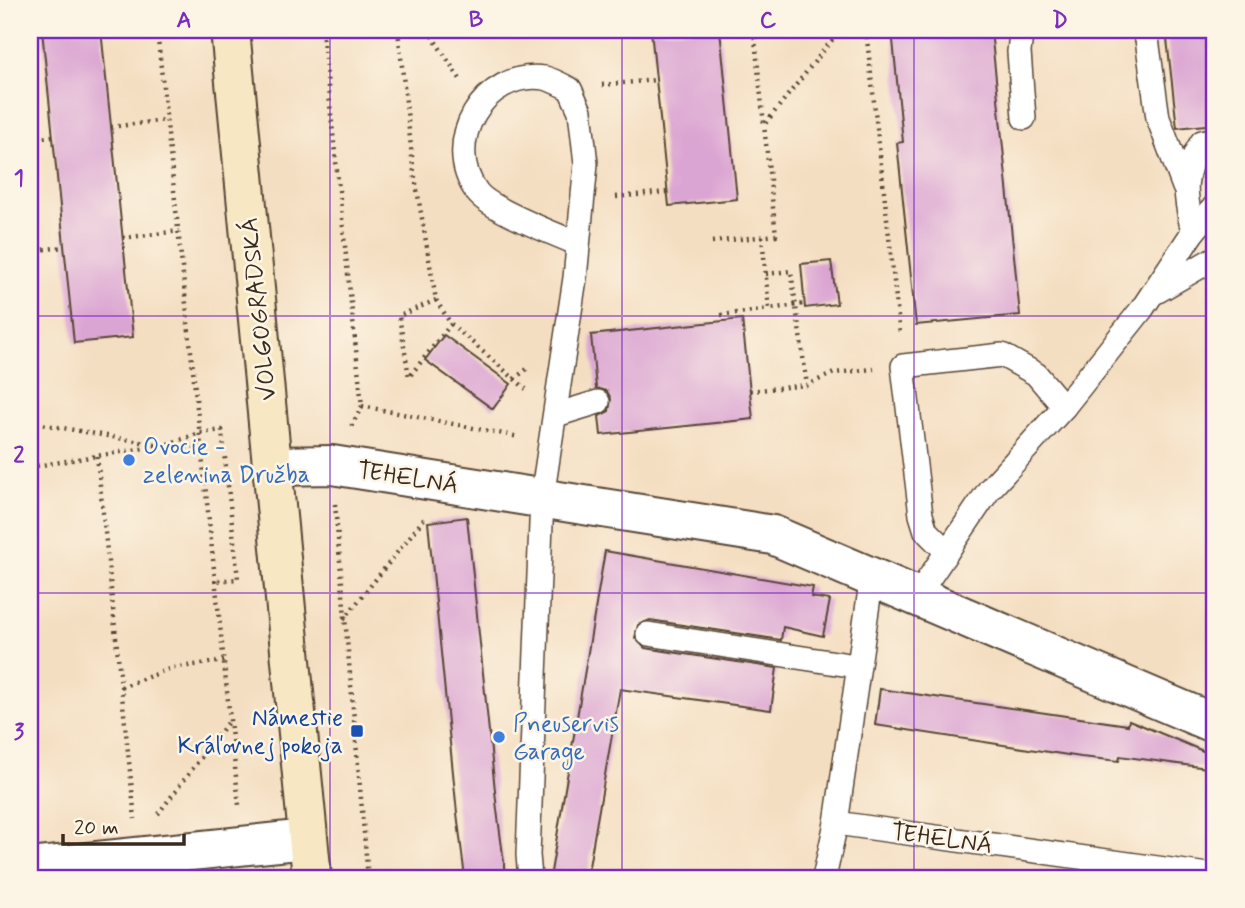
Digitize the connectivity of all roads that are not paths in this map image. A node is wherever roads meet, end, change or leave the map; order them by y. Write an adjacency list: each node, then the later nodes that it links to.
1 (230, 30): 15 (street, VOLGOGRADSKÁ)
2 (1143, 30): 6 (lane)
3 (1024, 31): 4 (lane)
4 (1024, 118)
5 (1215, 139): 6 (lane)
6 (1184, 187): 8 (lane)
7 (1215, 206): 8 (lane)
8 (1193, 232): 11 (lane)
9 (578, 244): 9 (lane); 14 (lane)
10 (1215, 258): 11 (lane)
11 (1151, 295): 13 (lane)
12 (598, 402): 14 (lane)
13 (1064, 407): 17 (lane); 17 (lane)
14 (556, 415): 16 (lane)
15 (274, 466): 16 (street, TEHELNÁ); 24 (street, VOLGOGRADSKÁ)
16 (542, 498): 18 (street, TEHELNÁ); 29 (lane)
17 (947, 552): 19 (lane)
18 (872, 576): 19 (street, TEHELNÁ); 21 (lane)
19 (917, 596): 22 (street, TEHELNÁ)
20 (648, 634): 21 (lane)
21 (856, 666): 23 (lane)
22 (1215, 724)
23 (836, 823): 26 (lane, TEHELNÁ); 30 (lane)
24 (307, 839): 25 (street); 28 (street, VOLGOGRADSKÁ)
25 (30, 868)
26 (1099, 869): 27 (lane, TEHELNÁ)
27 (1215, 876)
28 (312, 878)
29 (530, 878)
30 (824, 878)

